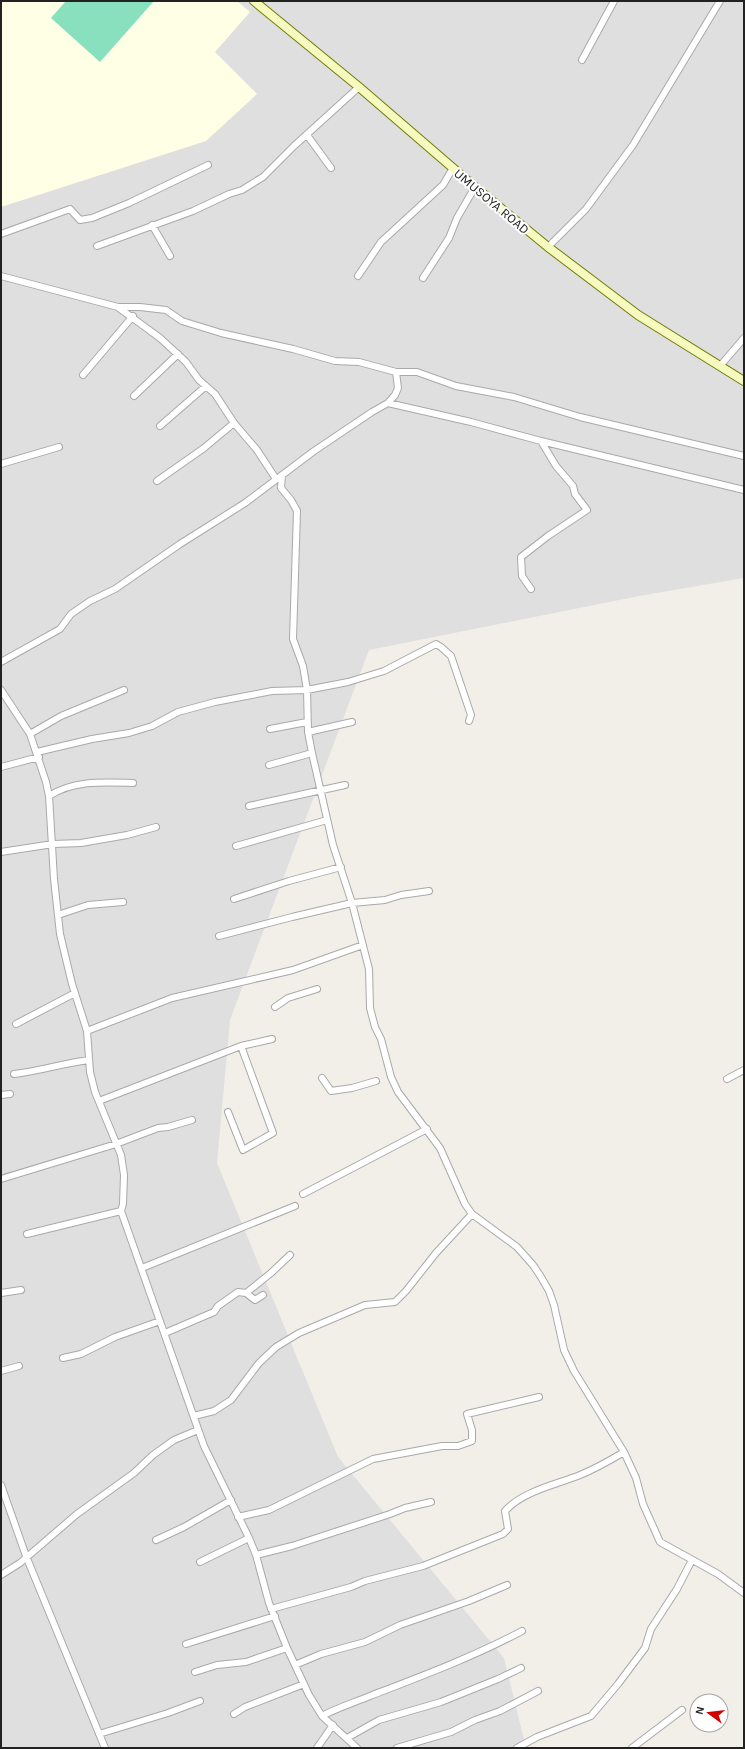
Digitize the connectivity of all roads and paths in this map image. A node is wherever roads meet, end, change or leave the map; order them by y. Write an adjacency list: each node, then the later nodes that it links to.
1 (254, 1): 5 (main road, UMUSOYA ROAD)
2 (614, 1): 4 (street)
3 (720, 1): 14 (street)
4 (582, 60)
5 (359, 87): 6 (street); 9 (main road, UMUSOYA ROAD)
6 (307, 135): 8 (street); 11 (street)
7 (208, 165): 12 (street)
8 (331, 168)
9 (453, 168): 10 (main road, UMUSOYA ROAD); 17 (street)
10 (474, 187): 14 (main road, UMUSOYA ROAD); 18 (street)
11 (152, 226): 13 (street); 15 (street)
12 (1, 234)
13 (97, 246)
14 (548, 248): 23 (main road, UMUSOYA ROAD)
15 (170, 256)
16 (1, 276): 19 (street)
17 (358, 276)
18 (423, 278)
19 (118, 307): 20 (street); 24 (street)
20 (133, 316): 22 (street); 25 (street)
21 (744, 338): 23 (street)
22 (178, 354): 27 (street); 28 (street)
23 (720, 366): 26 (main road, UMUSOYA ROAD)
24 (396, 372): 29 (street); 34 (street)
25 (82, 375)
26 (744, 381)
27 (206, 386): 30 (street); 31 (street)
28 (134, 396)
29 (388, 403): 32 (street); 36 (street)
30 (234, 423): 37 (street); 38 (street)
31 (160, 426)
32 (541, 441): 39 (street); 40 (street)
33 (60, 447): 35 (street)
34 (744, 456)
35 (1, 464)
36 (282, 475): 37 (street); 44 (street)
37 (276, 479): 41 (street)
38 (157, 481)
39 (744, 490)
40 (531, 588)
41 (1, 662)
42 (1, 690): 50 (street)
43 (124, 690): 50 (street)
44 (306, 690): 45 (street); 46 (street); 52 (street)
45 (469, 721)
46 (307, 722): 48 (street); 49 (street)
47 (352, 722): 49 (street)
48 (270, 729)
49 (308, 732): 51 (street)
50 (30, 734): 52 (street)
51 (312, 753): 53 (street); 57 (street)
52 (38, 755): 54 (street); 58 (street)
53 (269, 765)
54 (1, 767)
55 (133, 783): 58 (street)
56 (345, 785): 57 (street)
57 (320, 789): 59 (street); 60 (street)
58 (49, 796): 62 (street)
59 (249, 806)
60 (327, 820): 63 (street); 65 (street)
61 (156, 827): 62 (street)
62 (53, 844): 64 (street); 70 (street)
63 (236, 846)
64 (1, 852)
65 (341, 867): 67 (street); 69 (street)
66 (429, 891): 69 (street)
67 (234, 899)
68 (123, 902): 70 (street)
69 (352, 904): 71 (street); 72 (street)
70 (58, 914): 74 (street)
71 (219, 936)
72 (363, 945): 77 (street); 91 (street)
73 (317, 989): 75 (street)
74 (75, 993): 76 (street); 77 (street)
75 (275, 1007)
76 (16, 1024)
77 (87, 1030): 80 (street)
78 (272, 1039): 79 (street)
79 (241, 1046): 88 (street); 89 (street)
80 (89, 1060): 82 (street); 88 (street)
81 (744, 1070): 84 (street)
82 (14, 1074)
83 (322, 1078): 85 (street)
84 (727, 1079)
85 (376, 1081)
86 (10, 1094): 87 (street)
87 (1, 1095)
88 (100, 1102): 92 (street)
89 (228, 1112)
90 (192, 1120): 92 (street)
91 (427, 1129): 94 (street); 97 (street)
92 (116, 1144): 93 (street); 96 (street)
93 (1, 1179)
94 (303, 1194)
95 (295, 1206): 100 (street)
96 (121, 1211): 98 (street); 100 (street)
97 (472, 1214): 111 (street); 113 (street)
98 (27, 1234)
99 (290, 1256): 103 (street)
100 (142, 1268): 105 (street)
101 (21, 1290): 102 (street)
102 (1, 1293)
103 (246, 1293): 104 (street); 106 (street)
104 (262, 1295)
105 (160, 1321): 106 (street); 107 (street)
106 (164, 1333): 111 (street)
107 (63, 1358)
108 (19, 1366): 109 (street)
109 (1, 1371)
110 (539, 1397): 117 (street)
111 (194, 1416): 112 (street)
112 (198, 1430): 115 (street); 121 (street)
113 (624, 1452): 122 (street); 127 (street)
114 (1, 1485): 121 (street)
115 (231, 1500): 117 (street); 119 (street)
116 (431, 1502): 120 (street)
117 (238, 1517): 118 (street)
118 (249, 1538): 120 (street); 123 (street)
119 (156, 1540)
120 (256, 1555): 127 (street)
121 (26, 1556): 124 (street); 142 (street)
122 (692, 1560): 126 (street); 148 (street)
123 (200, 1562)
124 (1, 1575)
125 (507, 1585): 132 (street)
126 (744, 1593)
127 (271, 1609): 128 (street)
128 (275, 1616): 130 (street); 131 (street)
129 (522, 1632): 140 (street)
130 (186, 1644)
131 (287, 1648): 132 (street); 134 (street)
132 (295, 1665): 135 (street)
133 (521, 1668): 143 (street)
134 (195, 1672)
135 (304, 1684): 139 (street); 140 (street)
136 (538, 1691): 147 (street)
137 (200, 1701): 142 (street)
138 (682, 1710): 149 (street)
139 (234, 1714)
140 (322, 1716): 141 (street)
141 (333, 1726): 143 (street); 145 (street)
142 (99, 1734): 144 (street)
143 (347, 1738): 146 (street)
144 (105, 1748)
145 (317, 1748)
146 (357, 1748)
147 (397, 1748)
148 (517, 1748)
149 (632, 1748)

